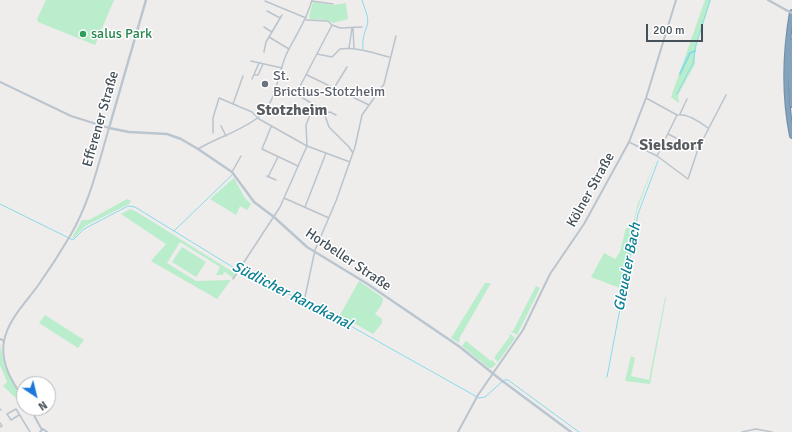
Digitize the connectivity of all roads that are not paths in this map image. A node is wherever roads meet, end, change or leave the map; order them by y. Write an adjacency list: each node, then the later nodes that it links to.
1 (146, 0): 53 (main road, Efferener Straße)
2 (312, 0): 6 (street); 11 (street)
3 (676, 0): 40 (street, Kölner Straße)
4 (768, 0): 8 (main road, bridge)
5 (265, 1): 11 (street)
6 (333, 4)
7 (267, 11): 10 (street)
8 (792, 13): 58 (highway)
9 (282, 15): 10 (street)
10 (280, 18): 16 (street)
11 (306, 19): 12 (street); 20 (street)
12 (332, 25): 14 (street); 24 (street)
13 (264, 27): 16 (street)
14 (353, 28): 15 (street); 21 (street); 22 (street)
15 (362, 28)
16 (272, 32): 18 (street)
17 (396, 36): 25 (street)
18 (269, 38): 20 (street); 23 (street)
19 (792, 41): 45 (highway)
20 (289, 49): 30 (street)
21 (349, 49): 22 (street); 24 (street)
22 (354, 50): 25 (street)
23 (264, 52)
24 (317, 54): 32 (street)
25 (390, 58): 44 (street)
26 (251, 61): 27 (street)
27 (259, 63): 28 (street); 31 (street)
28 (263, 64): 30 (street); 31 (street)
29 (347, 67): 36 (street)
30 (282, 68): 37 (street)
31 (254, 74): 34 (street)
32 (307, 75): 36 (street); 38 (street)
33 (243, 76): 42 (street)
34 (252, 79)
35 (0, 82): 53 (street, Horbeller Straße)
36 (334, 88): 44 (street)
37 (273, 92): 38 (street); 50 (street)
38 (296, 94): 43 (street)
39 (726, 95): 54 (street)
40 (646, 98): 49 (street); 59 (street, Kölner Straße)
41 (687, 99): 47 (street)
42 (232, 104): 50 (street); 55 (street)
43 (314, 105): 46 (street); 60 (street)
44 (369, 105): 62 (street)
45 (792, 105)
46 (325, 113): 48 (street); 61 (street)
47 (680, 114): 49 (street); 54 (street)
48 (336, 115)
49 (677, 115): 56 (street)
50 (258, 118): 52 (street); 57 (street)
51 (222, 126): 57 (street)
52 (271, 126): 60 (street); 69 (street)
53 (109, 128): 63 (main road, Horbeller Straße); 82 (street, Efferener Straße)
54 (708, 128): 64 (street)
55 (213, 133)
56 (668, 134): 64 (street); 68 (street)
57 (226, 136): 63 (street)
58 (792, 136)
59 (629, 142): 68 (street); 83 (street, Kölner Straße)
60 (306, 146): 65 (street); 71 (street)
61 (350, 147): 62 (street); 66 (street)
62 (356, 147): 66 (street)
63 (198, 149): 72 (main road, Horbeller Straße)
64 (698, 149): 68 (street)
65 (326, 153): 70 (street); 75 (street)
66 (353, 154): 70 (street)
67 (241, 156): 72 (street)
68 (657, 156)
69 (278, 157): 71 (street); 73 (street)
70 (350, 162): 77 (street)
71 (298, 166): 74 (street)
72 (232, 172): 76 (main road, Horbeller Straße)
73 (276, 180)
74 (284, 198): 75 (street); 76 (street)
75 (305, 207): 77 (street)
76 (274, 217): 78 (main road, Horbeller Straße); 79 (street)
77 (329, 218): 78 (street)
78 (314, 252): 80 (street); 83 (main road, Horbeller Straße)
79 (233, 280)
80 (305, 297)
81 (0, 339): 82 (street)
82 (4, 341): 84 (street)
83 (492, 374): 93 (street, Kölner Straße); 94 (main road, Horbeller Straße)
84 (16, 385)
85 (19, 415): 85 (street)
86 (20, 416): 91 (street)
87 (34, 416): 90 (street)
88 (0, 423): 89 (street)
89 (0, 427)
90 (41, 431): 92 (street)
91 (30, 432)
92 (47, 432)
93 (458, 432)
94 (571, 432)
95 (742, 432): 96 (street)
96 (772, 432)

